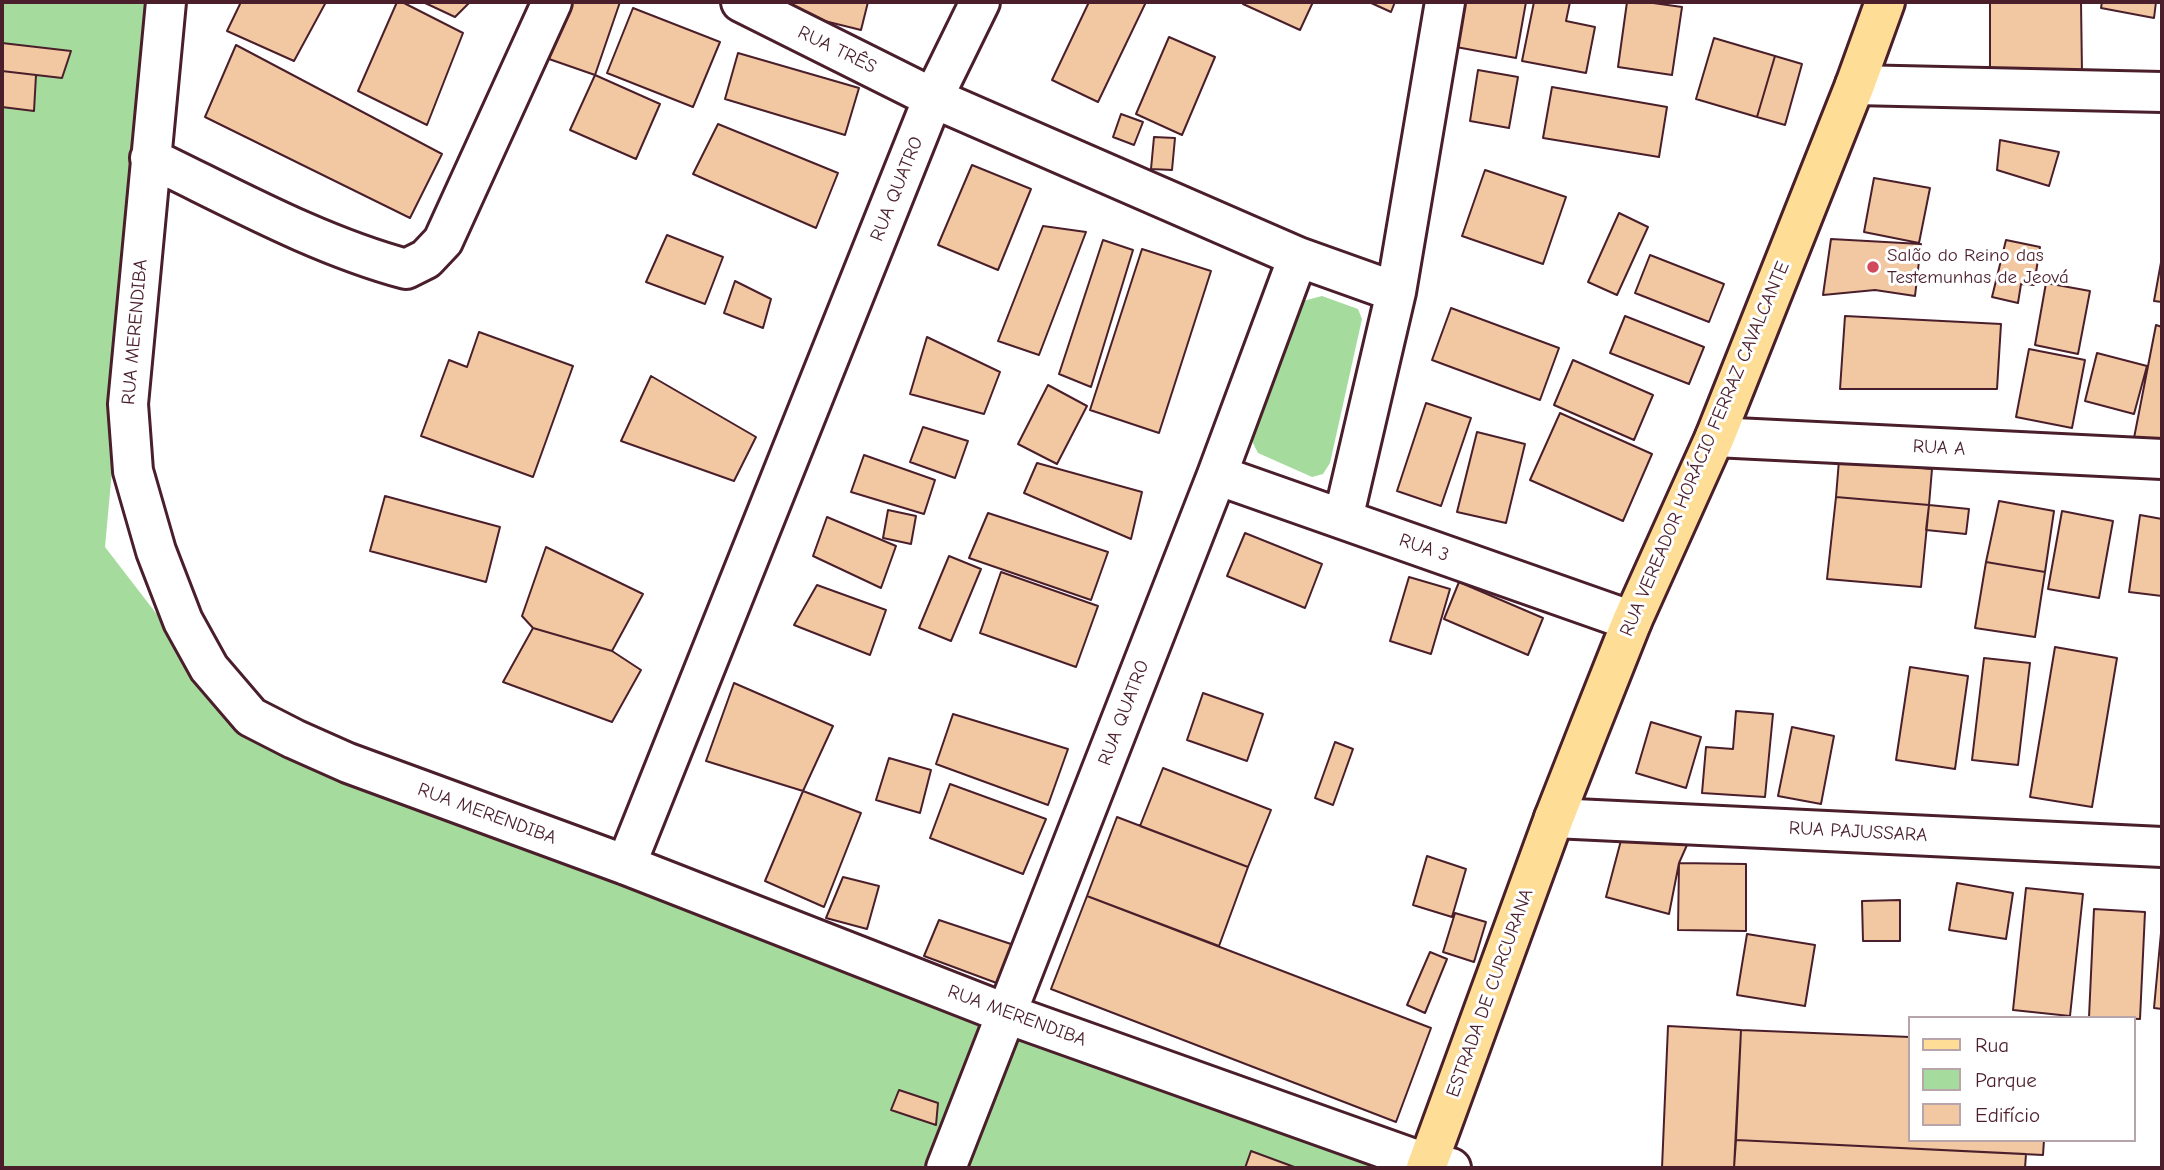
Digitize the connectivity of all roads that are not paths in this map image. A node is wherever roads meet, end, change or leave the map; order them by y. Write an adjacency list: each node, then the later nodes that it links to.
1 (166, 2): 10 (street, RUA MERENDIBA)
2 (552, 2): 10 (street)
3 (741, 2): 9 (street, RUA TRÊS)
4 (980, 2): 9 (street, RUA QUATRO)
5 (1445, 2): 12 (street)
6 (1885, 2): 7 (main road, RUA VEREADOR HORÁCIO FERRAZ CAVALCANTE)
7 (1855, 85): 8 (street); 13 (main road, RUA VEREADOR HORÁCIO FERRAZ CAVALCANTE)
8 (2162, 92)
9 (933, 97): 11 (street, RUA TRÊS); 20 (street, RUA QUATRO)
10 (150, 158): 20 (street, RUA MERENDIBA)
11 (1298, 257): 12 (street, RUA TRÊS); 15 (street, RUA QUATRO)
12 (1396, 292): 16 (street)
13 (1715, 437): 14 (street, RUA A); 17 (main road, RUA VEREADOR HORÁCIO FERRAZ CAVALCANTE)
14 (2162, 459)
15 (1217, 475): 16 (street, RUA 3); 21 (street, RUA QUATRO)
16 (1343, 519): 17 (street, RUA 3)
17 (1632, 621): 18 (main road, RUA VEREADOR HORÁCIO FERRAZ CAVALCANTE)
18 (1554, 818): 19 (street, RUA PAJUSSARA); 22 (main road, ESTRADA DE CURCURANA)
19 (2162, 847)
20 (626, 865): 21 (street, RUA MERENDIBA)
21 (1007, 1014): 22 (street, RUA MERENDIBA); 23 (street, RUA QUATRO)
22 (1435, 1167)
23 (946, 1168)

